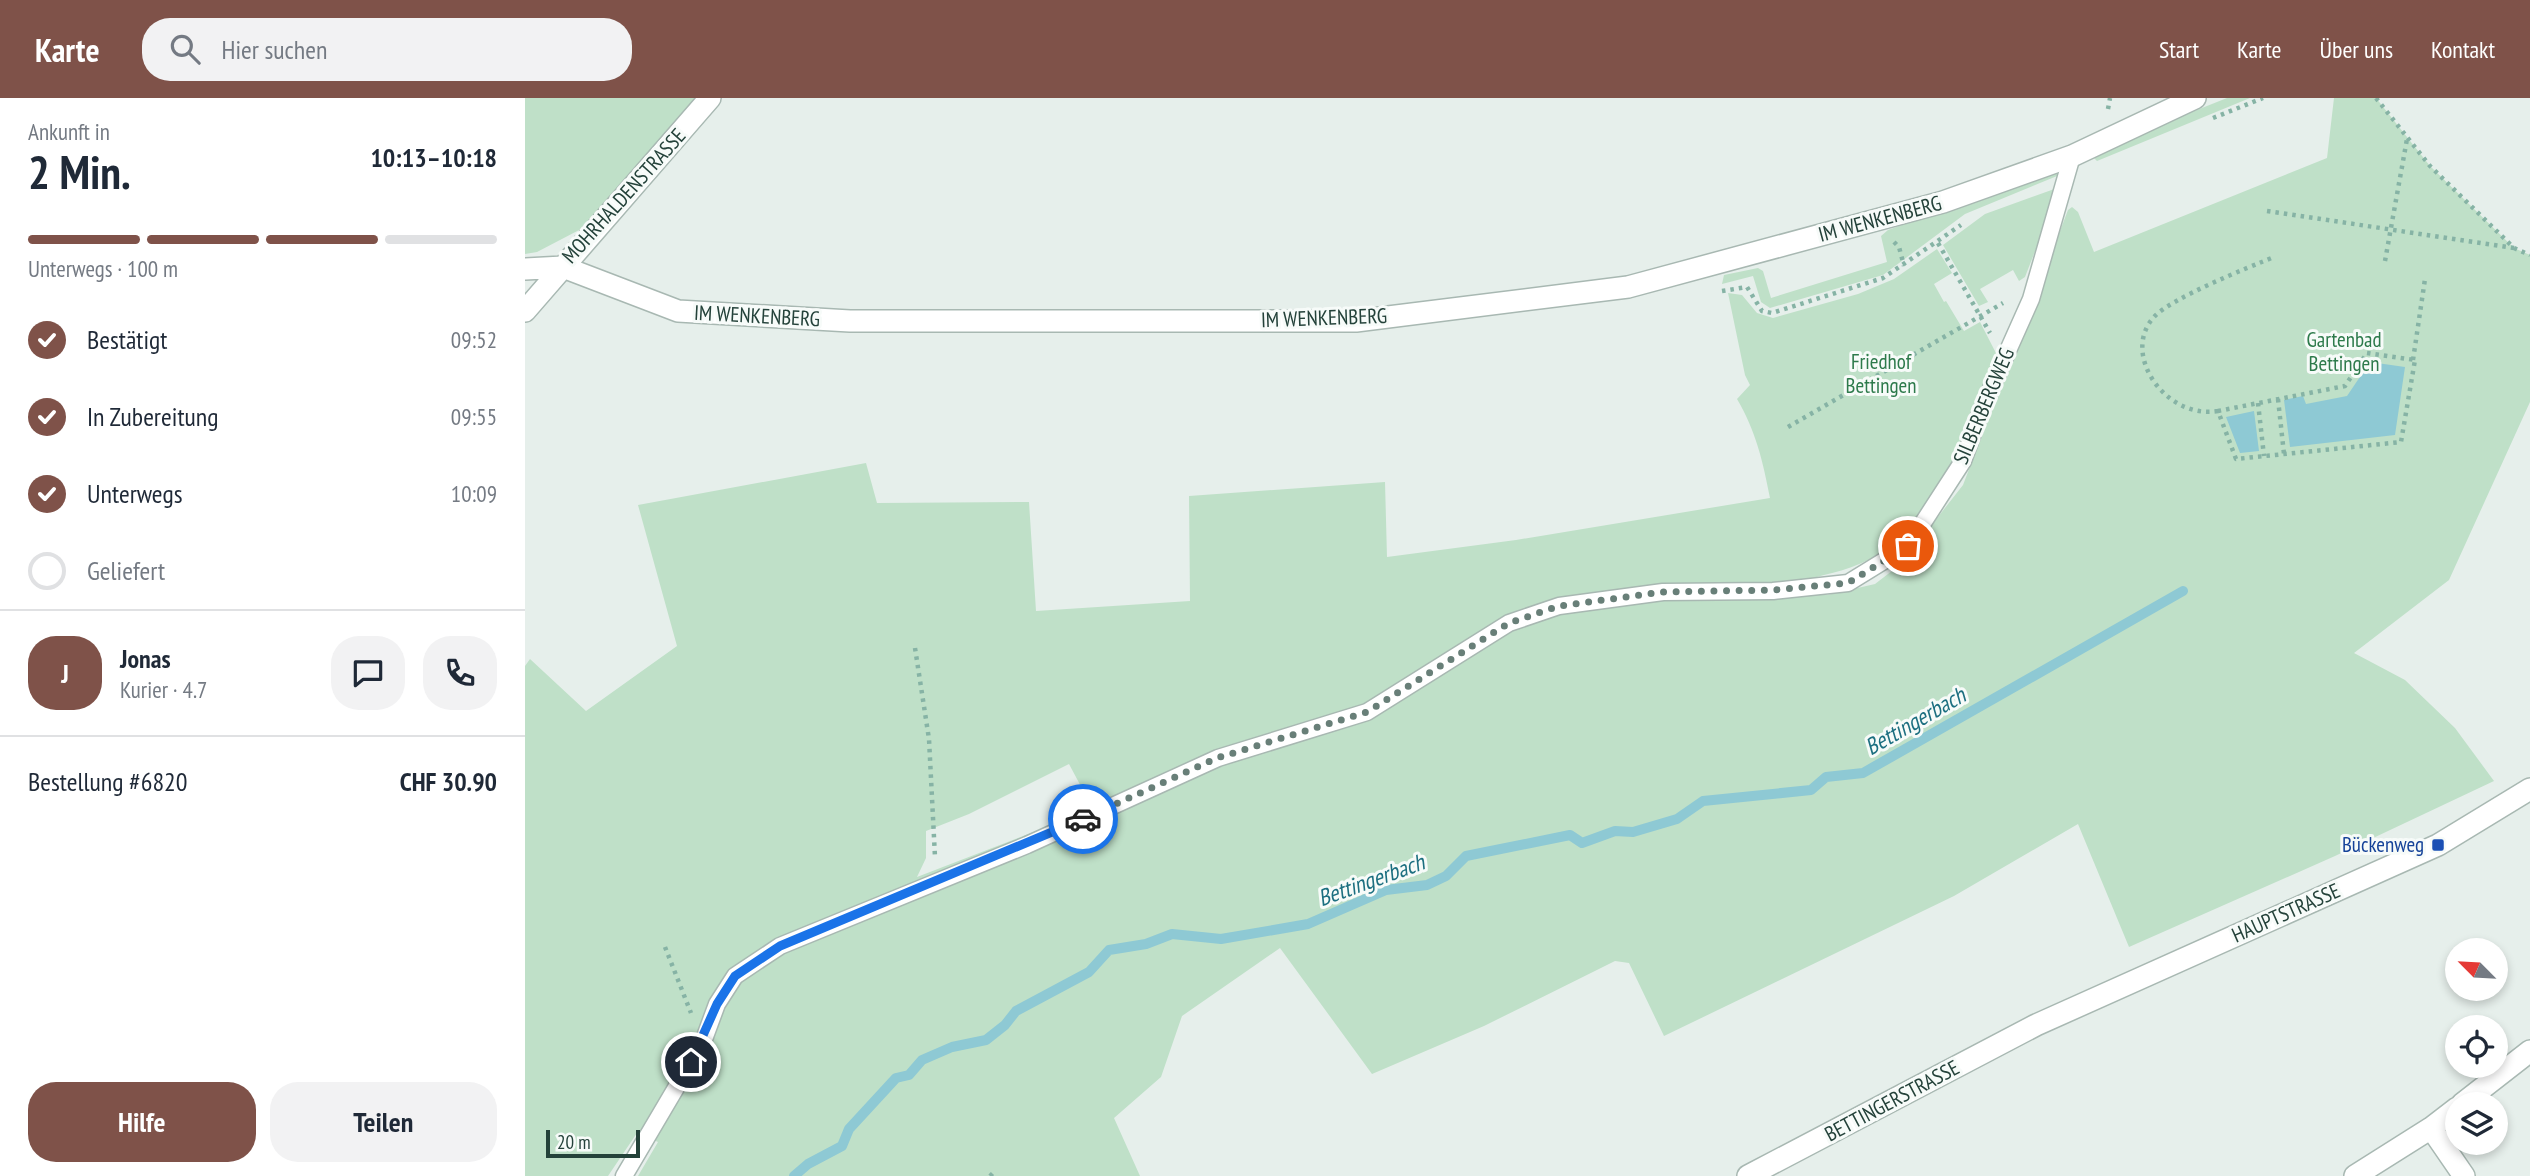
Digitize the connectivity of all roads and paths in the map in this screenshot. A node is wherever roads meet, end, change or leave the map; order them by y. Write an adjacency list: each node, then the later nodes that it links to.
1 (711, 98): 15 (street, MOHRHALDENSTRASSE)
2 (2376, 98): 4 (path)
3 (2180, 100): 5 (street, IM WENKENBERG)
4 (2407, 139): 7 (path); 10 (path)
5 (2072, 156): 15 (street, IM WENKENBERG); 18 (lane, SILBERBERGWEG)
6 (2267, 211): 7 (path)
7 (2392, 230): 10 (path); 13 (path)
8 (1886, 242): 14 (path)
9 (1938, 243): 20 (path)
10 (2514, 248): 11 (path)
11 (2530, 255)
12 (2274, 257): 24 (path)
13 (2385, 261)
14 (1904, 266)
15 (563, 267): 16 (street, MOHRHALDENSTRASSE); 19 (street)
16 (525, 269)
17 (2425, 279): 21 (path)
18 (2035, 286): 20 (path); 30 (lane, SILBERBERGWEG)
19 (525, 311)
20 (1980, 317): 25 (path)
21 (2413, 360): 22 (path); 26 (path)
22 (2278, 399): 23 (path); 26 (path)
23 (2258, 403): 24 (path); 27 (path)
24 (2218, 411): 27 (path)
25 (1788, 427)
26 (2284, 454): 27 (path)
27 (2264, 456)
28 (915, 648): 30 (path)
29 (2530, 789): 33 (street, HAUPTSTRASSE)
30 (936, 882): 32 (lane, SILBERBERGWEG)
31 (666, 947): 32 (path)
32 (710, 1023): 38 (lane, SILBERBERGWEG)
33 (2036, 1025): 39 (street, BETTINGERSTRASSE)
34 (2530, 1052): 35 (street)
35 (2478, 1092)
36 (2445, 1117): 37 (street)
37 (2431, 1128): 40 (street); 41 (street)
38 (624, 1176)
39 (1748, 1176)
40 (2355, 1176)
41 (2464, 1176)

